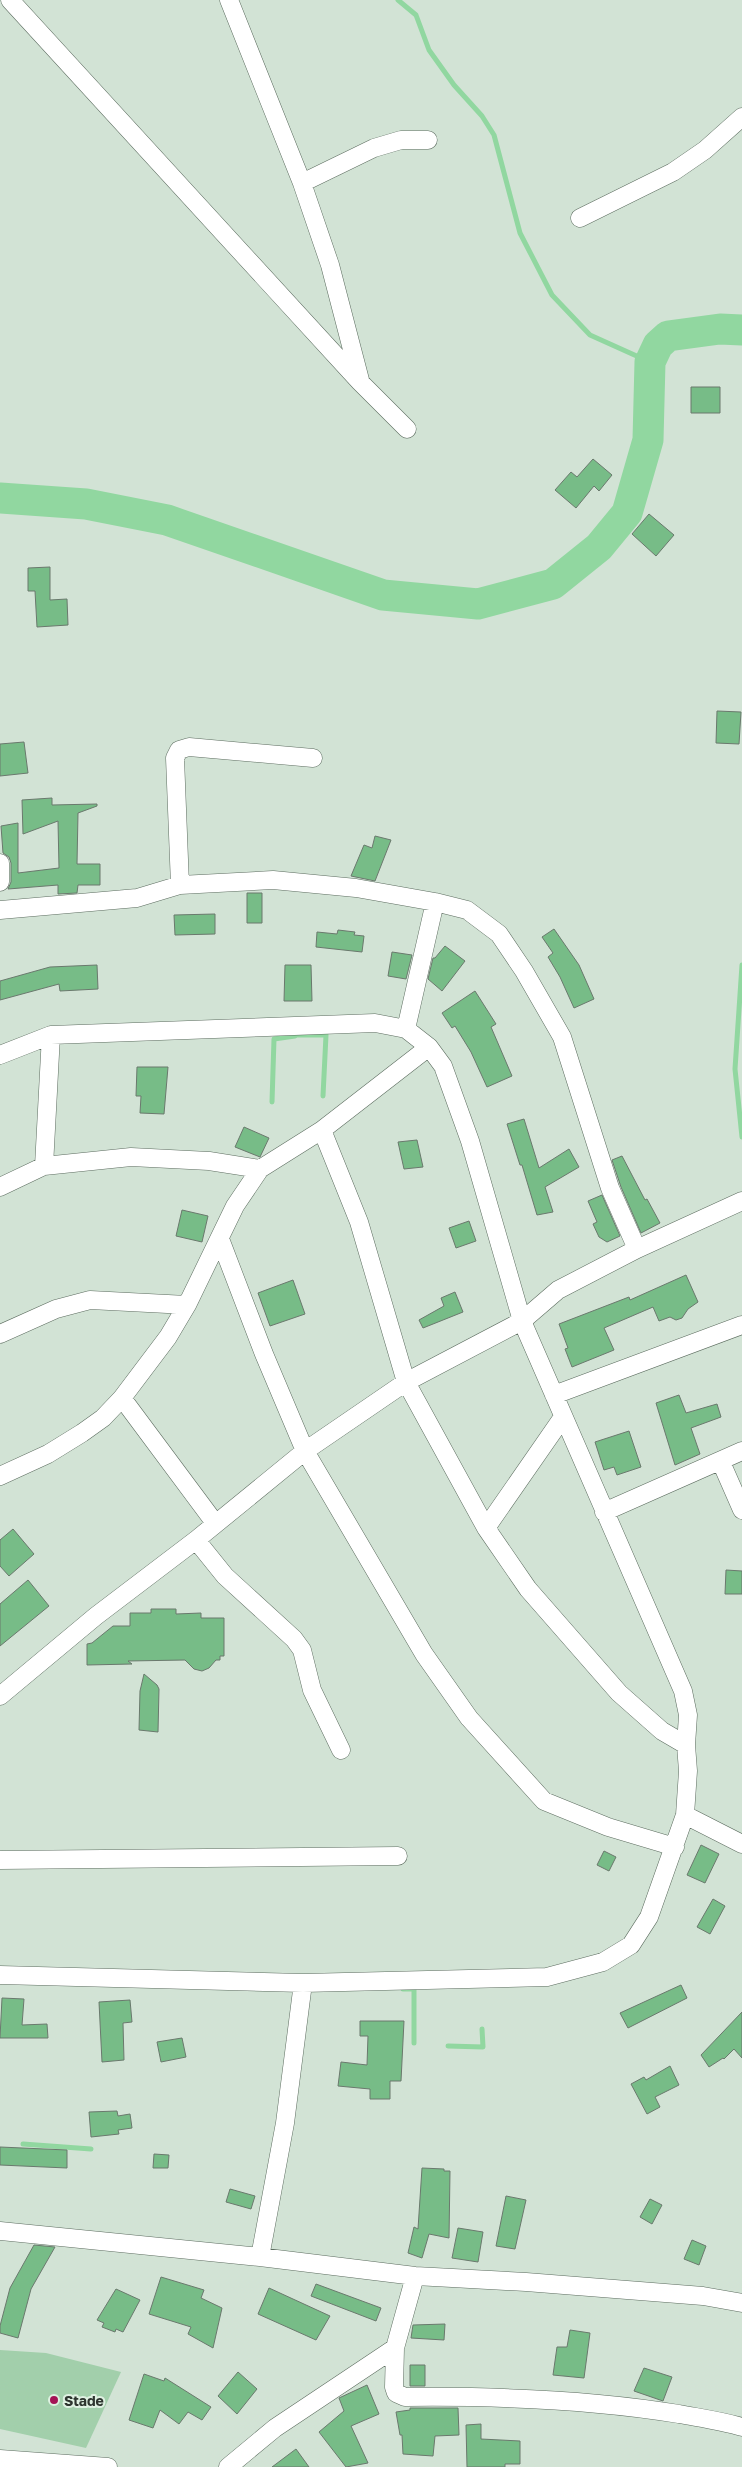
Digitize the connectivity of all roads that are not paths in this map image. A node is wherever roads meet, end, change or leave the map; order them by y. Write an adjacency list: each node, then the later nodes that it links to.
1 (10, 0): 7 (street)
2 (229, 0): 5 (street)
3 (742, 117): 6 (street)
4 (428, 140): 5 (street)
5 (302, 183): 7 (street)
6 (580, 218)
7 (360, 382): 8 (street)
8 (407, 429)
9 (313, 758): 12 (street)
10 (0, 863): 11 (street)
11 (0, 882)
12 (180, 885): 13 (street); 14 (street)
13 (435, 902): 15 (street); 25 (street)
14 (0, 910)
15 (406, 1029): 16 (street); 17 (street)
16 (51, 1035): 18 (street); 20 (street)
17 (429, 1047): 19 (street); 27 (street)
18 (0, 1054)
19 (322, 1130): 21 (street); 30 (street)
20 (44, 1166): 21 (street); 22 (street)
21 (260, 1169): 24 (street)
22 (0, 1187)
23 (742, 1201): 25 (street)
24 (220, 1239): 26 (street); 34 (street)
25 (636, 1249): 27 (street)
26 (187, 1305): 29 (street); 32 (street)
27 (522, 1320): 30 (street); 31 (street)
28 (742, 1325): 31 (street)
29 (0, 1334)
30 (406, 1382): 34 (street); 41 (street)
31 (554, 1396): 33 (street)
32 (122, 1398): 37 (street); 40 (street)
33 (563, 1417): 39 (street); 41 (street)
34 (305, 1451): 40 (street); 48 (street)
35 (742, 1451): 36 (street)
36 (721, 1462): 38 (street); 39 (street)
37 (0, 1476)
38 (742, 1510)
39 (604, 1512): 44 (street)
40 (215, 1523): 42 (street)
41 (486, 1528): 44 (street)
42 (196, 1540): 43 (street); 45 (street)
43 (0, 1696)
44 (686, 1745): 46 (street)
45 (341, 1750)
46 (685, 1815): 47 (street); 48 (street)
47 (742, 1844)
48 (675, 1846): 52 (street)
49 (398, 1856): 50 (street)
50 (0, 1860)
51 (0, 1975): 52 (street)
52 (303, 1983): 54 (street)
53 (0, 2231): 54 (street)
54 (260, 2257): 55 (street)
55 (415, 2276): 56 (street); 57 (street)
56 (742, 2303)
57 (395, 2348): 58 (street); 61 (street)
58 (742, 2427)
59 (0, 2459): 60 (street)
60 (108, 2467)
61 (228, 2467)

